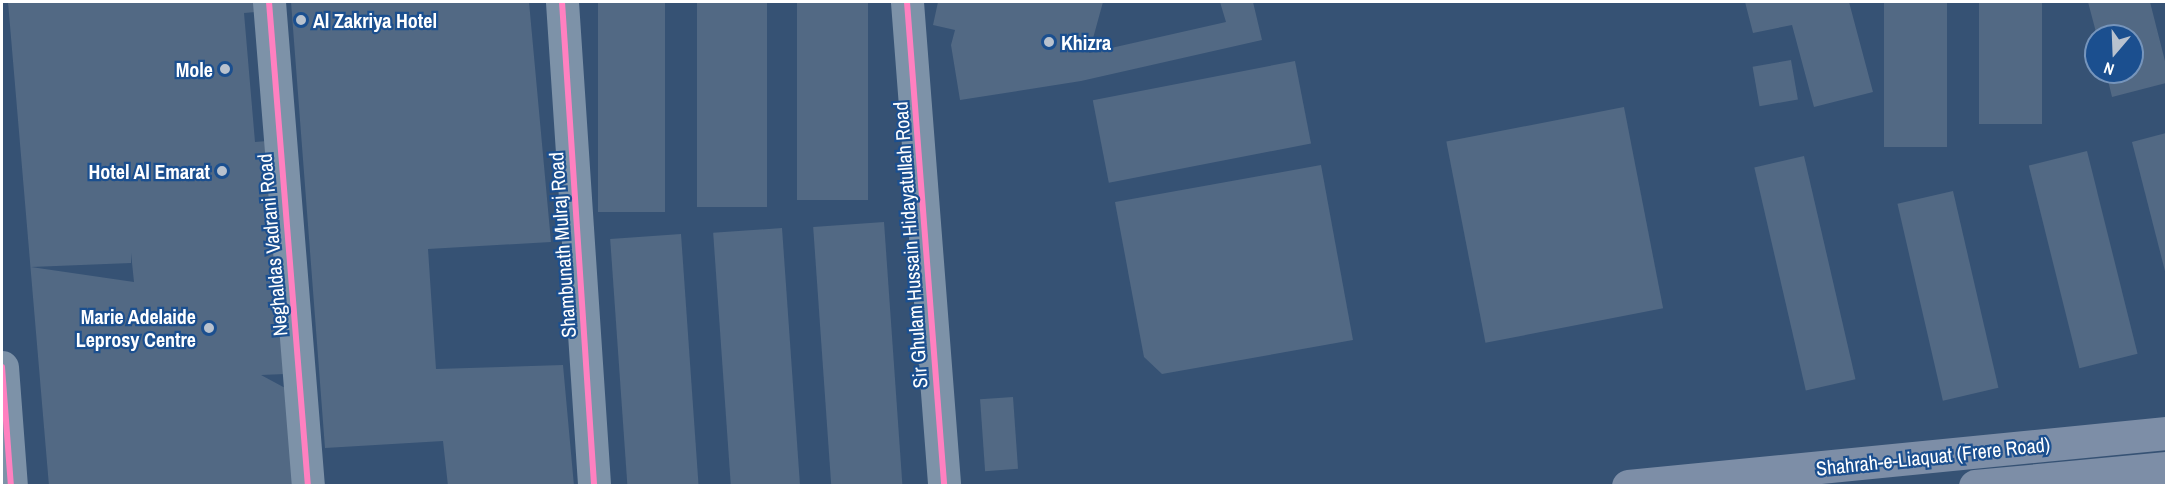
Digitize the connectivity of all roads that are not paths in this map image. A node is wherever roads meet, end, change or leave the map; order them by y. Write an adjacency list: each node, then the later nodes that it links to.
1 (269, 2): 9 (street, Neghaldas Vadrani Road)
2 (562, 2): 10 (street, Shambunath Mulraj Road)
3 (907, 2): 11 (street, Sir Ghulam Hussain Hidayatullah Road)
4 (2, 367): 8 (street)
5 (2166, 433): 12 (main road, Shahrah-e-Liaquat (Frere Road))
6 (2166, 468): 7 (main road, Shahrah-e-Liaquat (Frere Road))
7 (2034, 483): 13 (main road, Shahrah-e-Liaquat (Frere Road))
8 (11, 486)
9 (308, 486)
10 (594, 486)
11 (944, 486)
12 (1628, 486)
13 (1975, 486)

